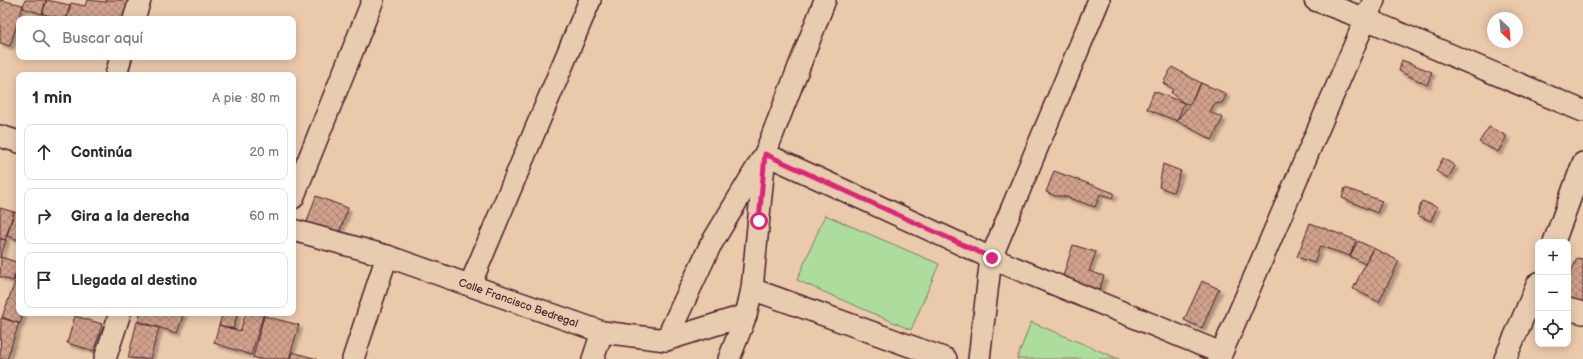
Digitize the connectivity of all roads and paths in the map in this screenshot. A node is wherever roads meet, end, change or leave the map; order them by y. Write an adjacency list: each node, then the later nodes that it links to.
1 (140, 0): 8 (street)
2 (373, 0): 17 (street)
3 (590, 0): 22 (street)
4 (825, 0): 15 (street)
5 (1099, 0): 21 (street)
6 (1316, 0): 9 (street)
7 (1374, 0): 9 (street)
8 (135, 16)
9 (1366, 19): 12 (street); 31 (street)
10 (120, 60): 11 (street)
11 (117, 72)
12 (1583, 111)
13 (0, 136): 14 (street)
14 (16, 141)
15 (765, 154): 21 (street); 23 (street); 30 (street)
16 (1583, 163): 19 (street)
17 (296, 191)
18 (296, 231): 20 (street, Calle Francisco Bedregal)
19 (1555, 239)
20 (387, 256): 22 (street, Calle Francisco Bedregal); 33 (street)
21 (992, 258): 31 (street); 37 (street)
22 (470, 284): 29 (street, Calle Francisco Bedregal)
23 (752, 289): 27 (street); 36 (street)
24 (1535, 296): 38 (street)
25 (1571, 310): 26 (street)
26 (1583, 313)
27 (746, 315): 30 (street, Calle Francisco Bedregal); 35 (street)
28 (119, 316): 32 (street)
29 (602, 332): 30 (street, Calle Francisco Bedregal); 34 (street)
30 (666, 340)
31 (1220, 356)
32 (105, 359)
33 (353, 359)
34 (593, 359)
35 (729, 359)
36 (946, 359)
37 (979, 359)
38 (1505, 359)

